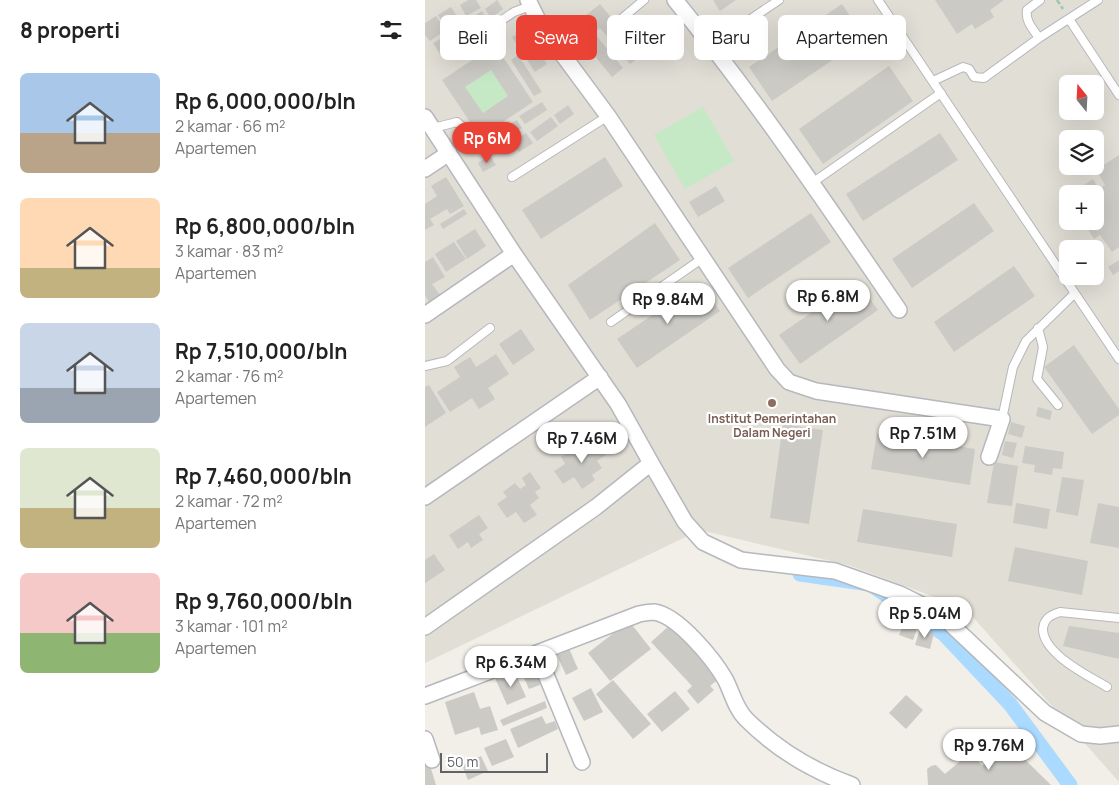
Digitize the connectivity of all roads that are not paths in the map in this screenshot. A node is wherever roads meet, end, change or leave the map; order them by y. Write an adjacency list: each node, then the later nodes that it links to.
1 (644, 0): 8 (lane)
2 (675, 0): 12 (street)
3 (779, 0): 9 (lane)
4 (878, 0): 15 (lane)
5 (1041, 0): 13 (lane)
6 (1096, 1): 11 (lane)
7 (529, 3): 10 (lane); 18 (street)
8 (626, 15)
9 (757, 15)
10 (506, 17)
11 (1069, 19): 13 (lane); 17 (lane)
12 (694, 23)
13 (1039, 38): 15 (lane)
14 (723, 60): 24 (street)
15 (933, 81): 16 (lane)
16 (941, 93): 24 (lane); 27 (lane)
17 (1119, 96)
18 (608, 116): 23 (lane); 26 (street)
19 (429, 122): 20 (lane); 21 (street)
20 (504, 136)
21 (449, 153): 22 (street); 25 (street)
22 (425, 169)
23 (512, 177)
24 (812, 183): 28 (street)
25 (514, 254): 29 (street); 35 (street)
26 (703, 258): 30 (lane); 37 (street)
27 (1074, 294): 32 (lane); 33 (lane)
28 (899, 310)
29 (425, 315)
30 (611, 322)
31 (490, 328): 34 (lane)
32 (1038, 328): 36 (lane); 37 (lane)
33 (1119, 359)
34 (425, 366)
35 (600, 377): 39 (street); 40 (street)
36 (1058, 405)
37 (1002, 419): 38 (street)
38 (989, 457)
39 (651, 463): 42 (street); 46 (street)
40 (425, 497)
41 (1119, 618): 44 (lane)
42 (425, 627)
43 (537, 653): 45 (street); 49 (street); 50 (street)
44 (1107, 687)
45 (425, 696)
46 (1119, 734)
47 (425, 739): 48 (street)
48 (432, 760)
49 (582, 762)
50 (833, 782): 51 (street)
51 (852, 785)

